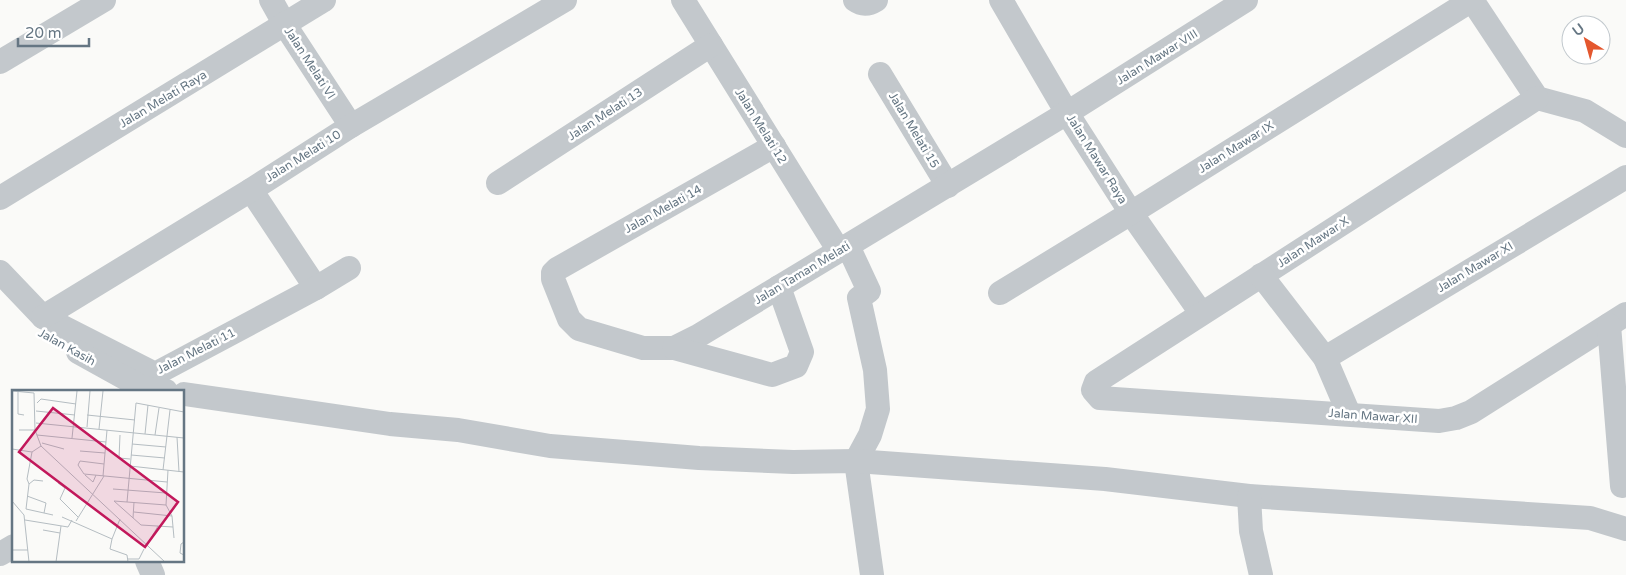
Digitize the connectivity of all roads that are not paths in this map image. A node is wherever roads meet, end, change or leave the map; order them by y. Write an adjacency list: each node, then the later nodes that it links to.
1 (104, 0): 13 (street)
2 (271, 0): 11 (street, Jalan Melati VI)
3 (324, 0): 11 (street, Jalan Melati Raya)
4 (565, 0): 17 (street, Jalan Melati 10)
5 (683, 0): 12 (street, Jalan Melati 12)
6 (855, 0): 7 (street)
7 (876, 0)
8 (1246, 0): 16 (street, Jalan Mawar VIII)
9 (1472, 0): 15 (street); 25 (street, Jalan Mawar IX)
10 (1005, 1): 16 (street, Jalan Mawar Raya)
11 (285, 25): 17 (street, Jalan Melati VI); 24 (street, Jalan Melati Raya)
12 (711, 45): 19 (street, Jalan Melati 12); 21 (street, Jalan Melati 13)
13 (0, 62)
14 (880, 74): 22 (street, Jalan Melati 15)
15 (1537, 98): 18 (street); 30 (street, Jalan Mawar X)
16 (1067, 114): 22 (street, Jalan Taman Melati); 25 (street, Jalan Mawar Raya)
17 (352, 126): 23 (street, Jalan Melati 10)
18 (1626, 136)
19 (774, 146): 26 (street, Jalan Melati 12); 29 (street, Jalan Melati 14)
20 (1626, 177): 39 (street, Jalan Mawar XI)
21 (498, 183)
22 (948, 186): 26 (street, Jalan Taman Melati)
23 (250, 190): 32 (street); 36 (street, Jalan Melati 10)
24 (0, 198)
25 (1131, 214): 33 (street, Jalan Mawar IX); 35 (street, Jalan Mawar Raya)
26 (844, 249): 31 (street, Jalan Taman Melati); 44 (street, Jalan Melati 12)
27 (349, 268): 32 (street, Jalan Melati 11)
28 (0, 272): 36 (street, Jalan Melati 11)
29 (553, 273): 38 (street, Jalan Taman Melati)
30 (1261, 275): 35 (street, Jalan Mawar X); 39 (street)
31 (779, 287): 38 (street, Jalan Taman Melati); 38 (street)
32 (316, 288): 36 (street, Jalan Melati 11)
33 (1000, 293)
34 (0, 294): 40 (street, Jalan Kasih)
35 (1201, 314): 41 (street, Jalan Mawar X)
36 (43, 317)
37 (1618, 320): 43 (street, Jalan Mawar XII); 45 (street)
38 (674, 348)
39 (1325, 358): 43 (street)
40 (142, 390)
41 (1093, 390): 43 (street, Jalan Mawar XII)
42 (185, 394): 44 (street)
43 (1349, 414)
44 (856, 461): 46 (street); 52 (street)
45 (1622, 486)
46 (1249, 497): 47 (street); 53 (street)
47 (1626, 529)
48 (12, 547): 49 (street)
49 (0, 554)
50 (146, 562): 51 (street)
51 (153, 575)
52 (872, 575)
53 (1261, 575)

